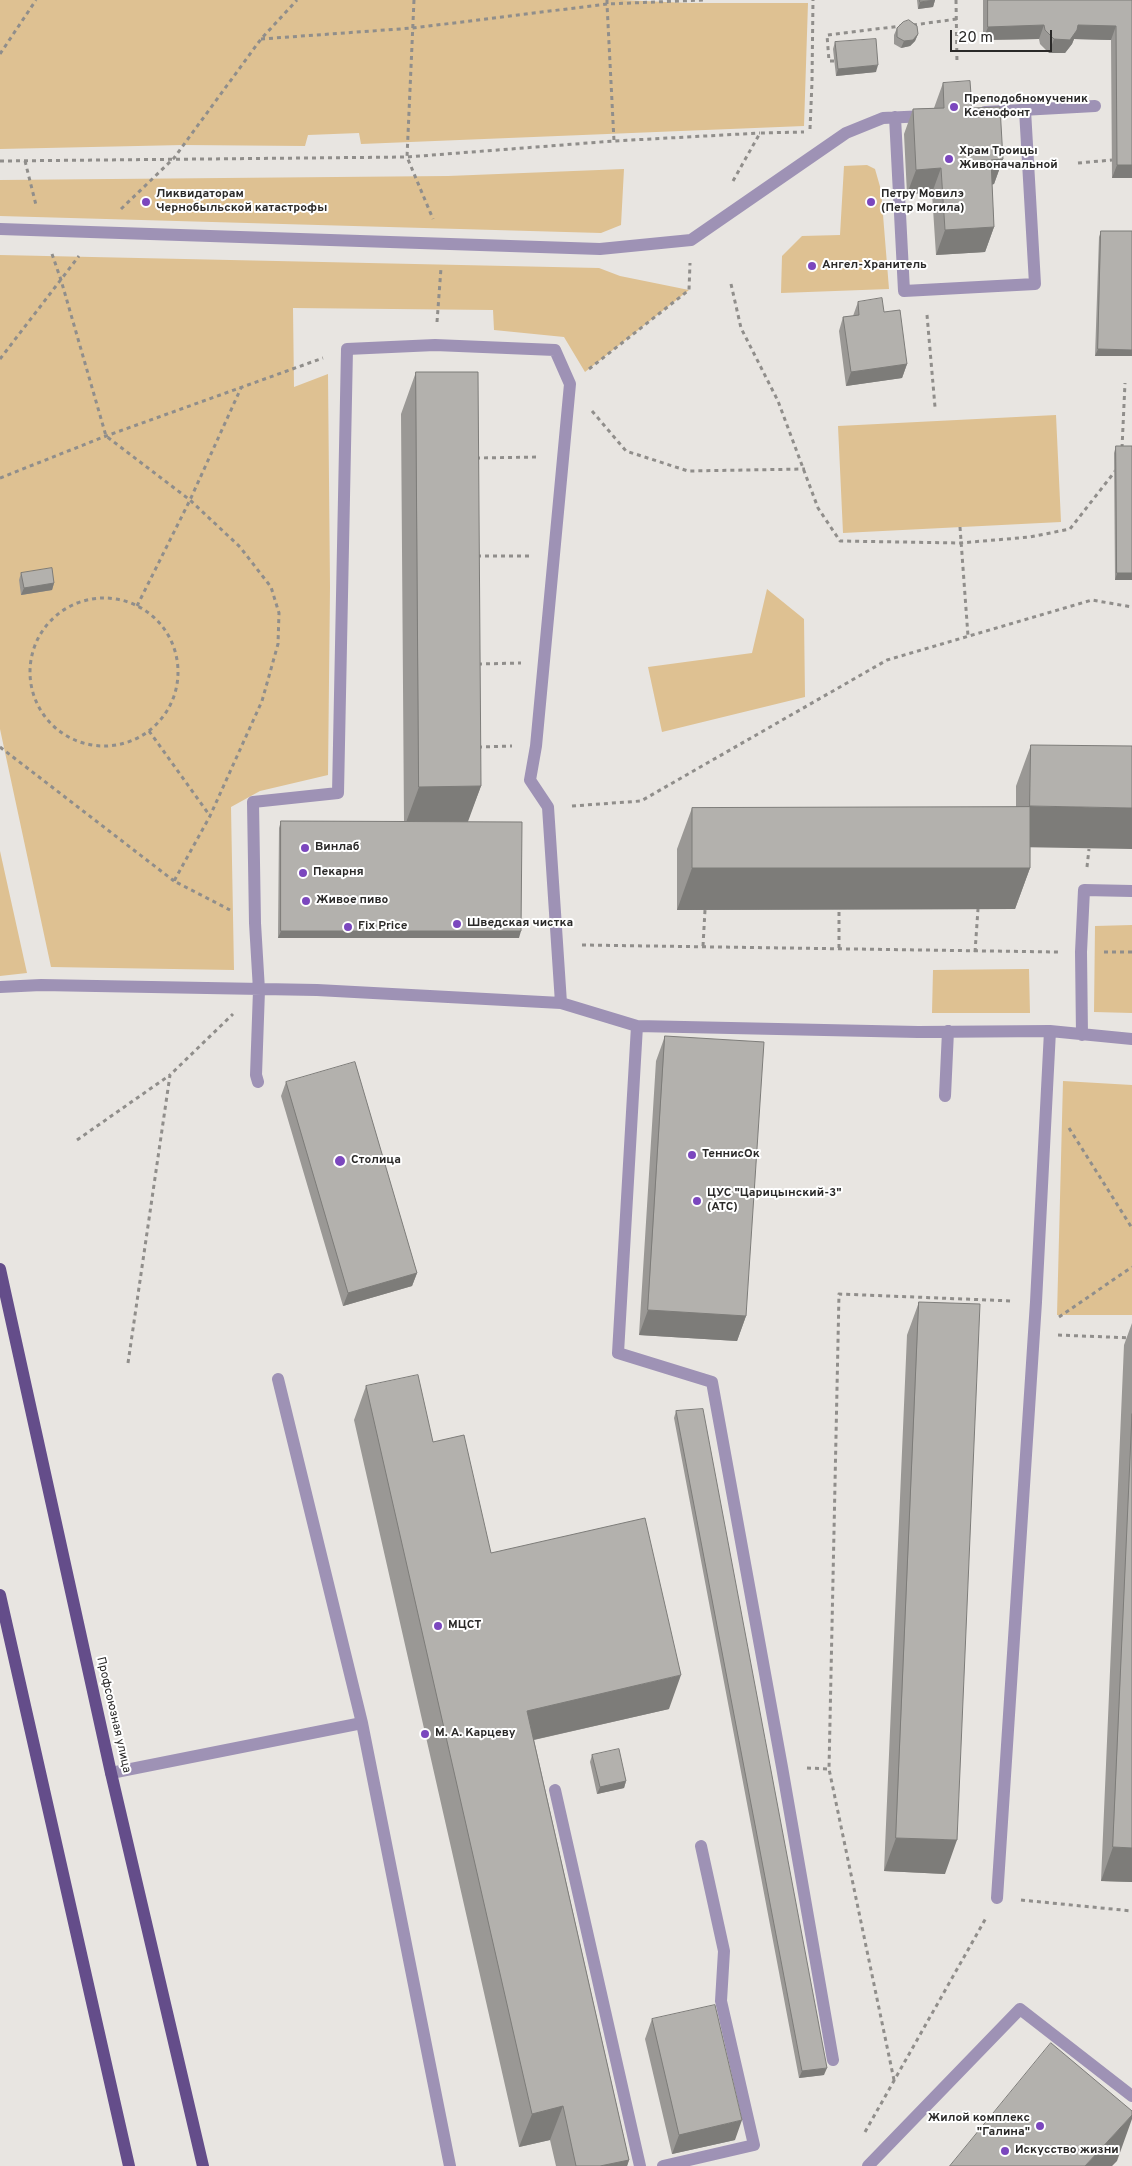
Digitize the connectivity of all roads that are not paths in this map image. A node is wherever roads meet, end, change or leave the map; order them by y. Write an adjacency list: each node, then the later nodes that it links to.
1 (1095, 106): 2 (lane)
2 (1025, 110): 3 (lane); 5 (lane)
3 (969, 113)
4 (941, 115): 5 (lane)
5 (895, 117): 6 (lane)
6 (0, 229)
7 (1132, 891): 14 (lane)
8 (0, 988): 9 (lane)
9 (259, 990): 10 (lane); 10 (lane); 16 (lane)
10 (561, 1003): 11 (lane)
11 (637, 1026): 12 (lane); 26 (lane)
12 (948, 1031): 13 (lane); 17 (lane)
13 (1050, 1031): 14 (lane); 25 (lane)
14 (1082, 1035): 15 (lane)
15 (1132, 1040)
16 (258, 1082)
17 (945, 1096)
18 (0, 1269): 22 (main road, Профсоюзная улица)
19 (278, 1379): 21 (lane)
20 (0, 1595): 28 (main road)
21 (362, 1723): 22 (lane); 30 (lane)
22 (111, 1773): 29 (main road, Профсоюзная улица)
23 (555, 1790): 31 (lane)
24 (700, 1846): 32 (lane)
25 (997, 1898)
26 (833, 2060)
27 (1132, 2096): 33 (lane)
28 (129, 2166)
29 (204, 2166)
30 (450, 2166)
31 (640, 2166)
32 (663, 2166)
33 (868, 2166)

